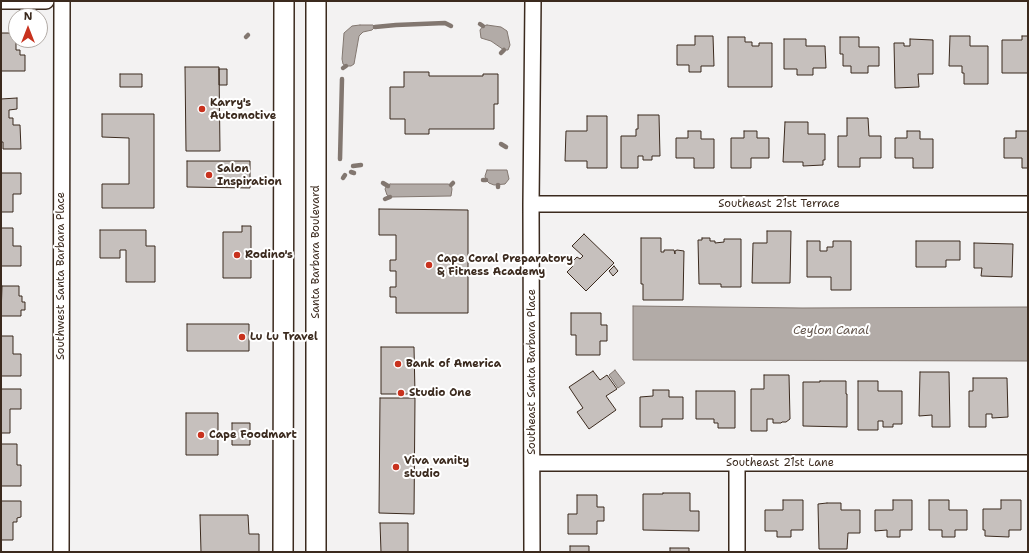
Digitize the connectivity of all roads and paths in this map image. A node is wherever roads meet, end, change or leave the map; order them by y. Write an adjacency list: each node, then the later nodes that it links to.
1 (1, 1): 2 (street)
2 (46, 1)
3 (62, 1): 12 (street, Southwest Santa Barbara Place)
4 (284, 1): 13 (main road)
5 (316, 1): 14 (main road, Santa Barbara Boulevard)
6 (533, 1): 7 (street, Southeast Santa Barbara Place)
7 (531, 204): 8 (street, Southeast 21st Terrace); 9 (street, Southeast Santa Barbara Place)
8 (1028, 204)
9 (532, 463): 10 (street, Southeast 21st Lane); 15 (street, Southeast Santa Barbara Place)
10 (736, 463): 11 (street, Southeast 21st Lane); 16 (street)
11 (1028, 463)
12 (61, 552)
13 (283, 552)
14 (316, 552)
15 (532, 552)
16 (736, 552)

